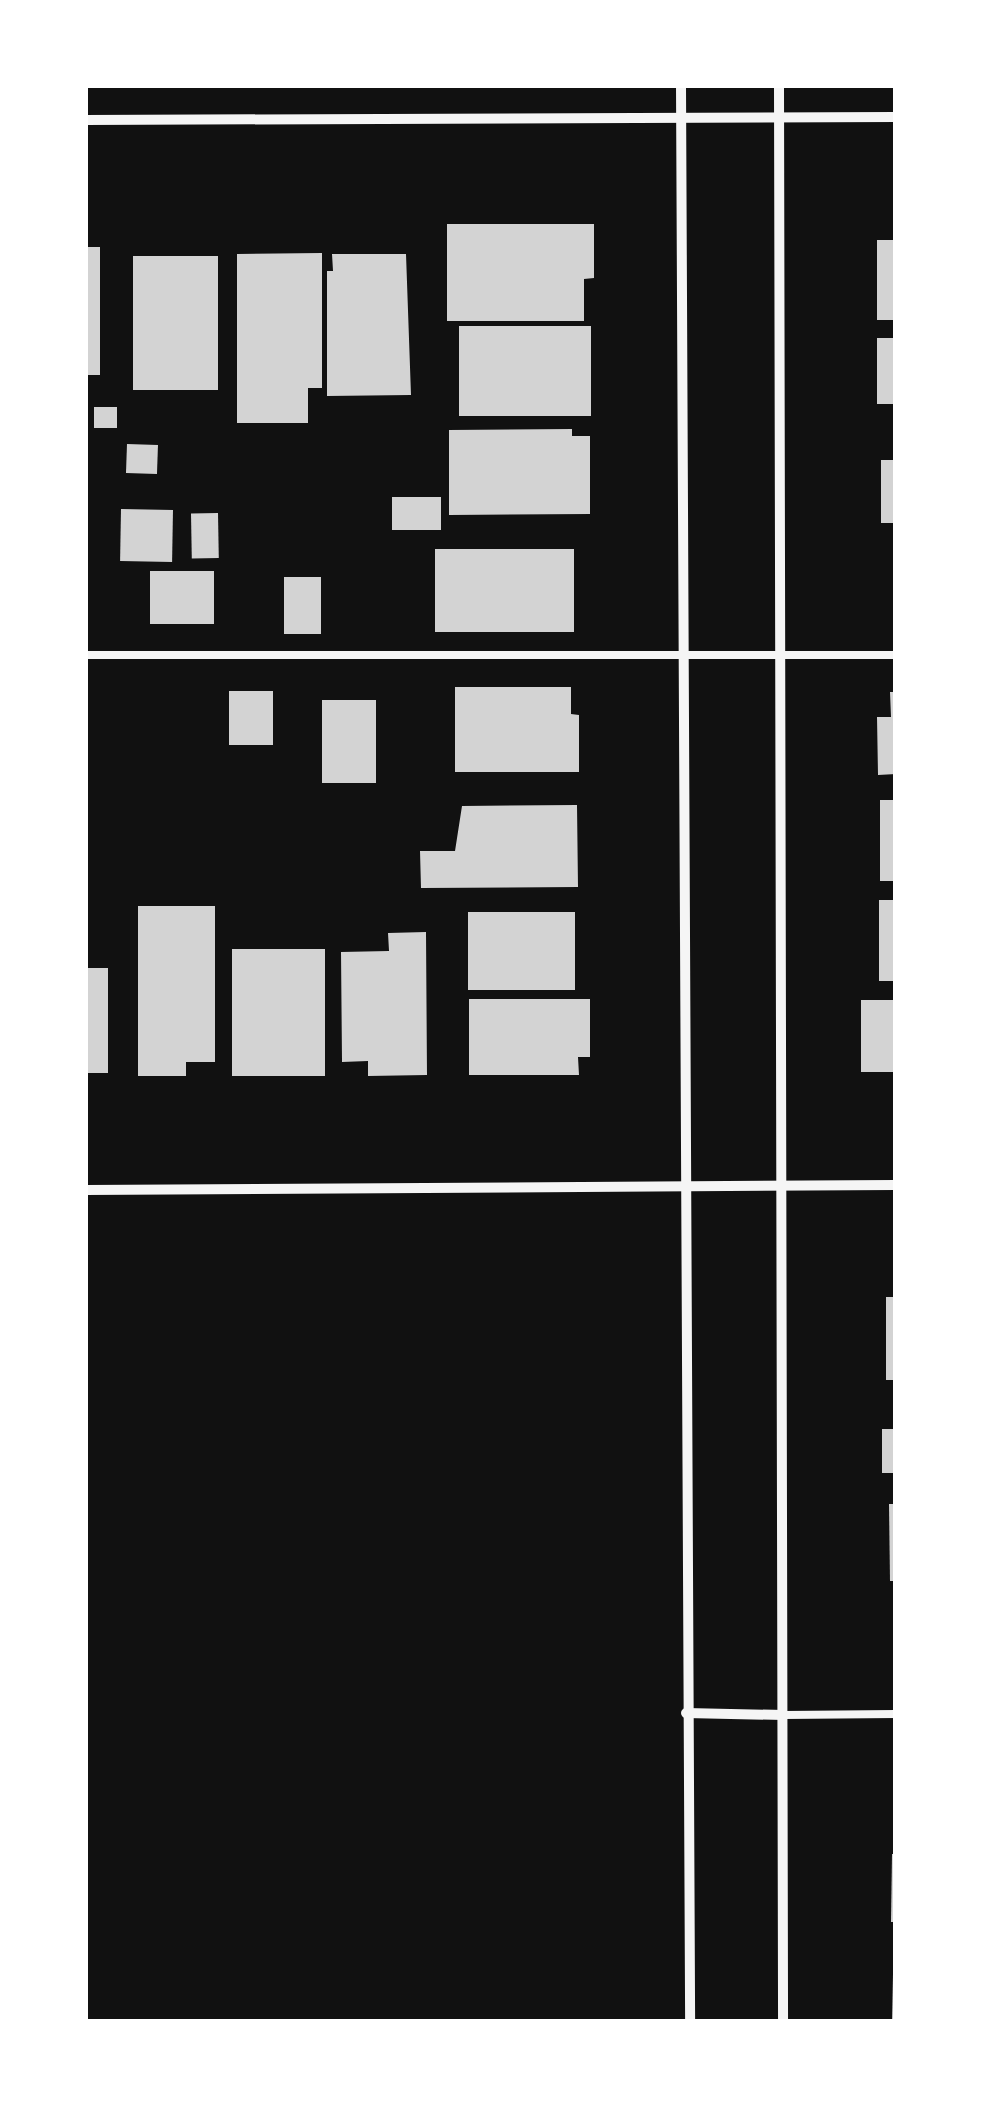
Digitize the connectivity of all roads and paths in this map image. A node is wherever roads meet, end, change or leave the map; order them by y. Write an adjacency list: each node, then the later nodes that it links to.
1 (681, 85): 4 (street)
2 (779, 85): 5 (street)
3 (896, 117): 5 (street)
4 (681, 118): 5 (street); 6 (street); 9 (street)
5 (779, 118): 10 (street)
6 (85, 120)
7 (896, 654): 10 (lane)
8 (85, 655): 9 (lane)
9 (684, 655): 10 (lane); 13 (street)
10 (782, 656): 11 (street)
11 (786, 1186): 12 (street); 13 (street); 17 (street)
12 (896, 1186)
13 (684, 1188): 14 (street); 15 (street)
14 (85, 1190)
15 (686, 1713): 17 (street); 18 (street)
16 (896, 1714): 17 (lane)
17 (784, 1715): 19 (street)
18 (690, 2022)
19 (782, 2022)

